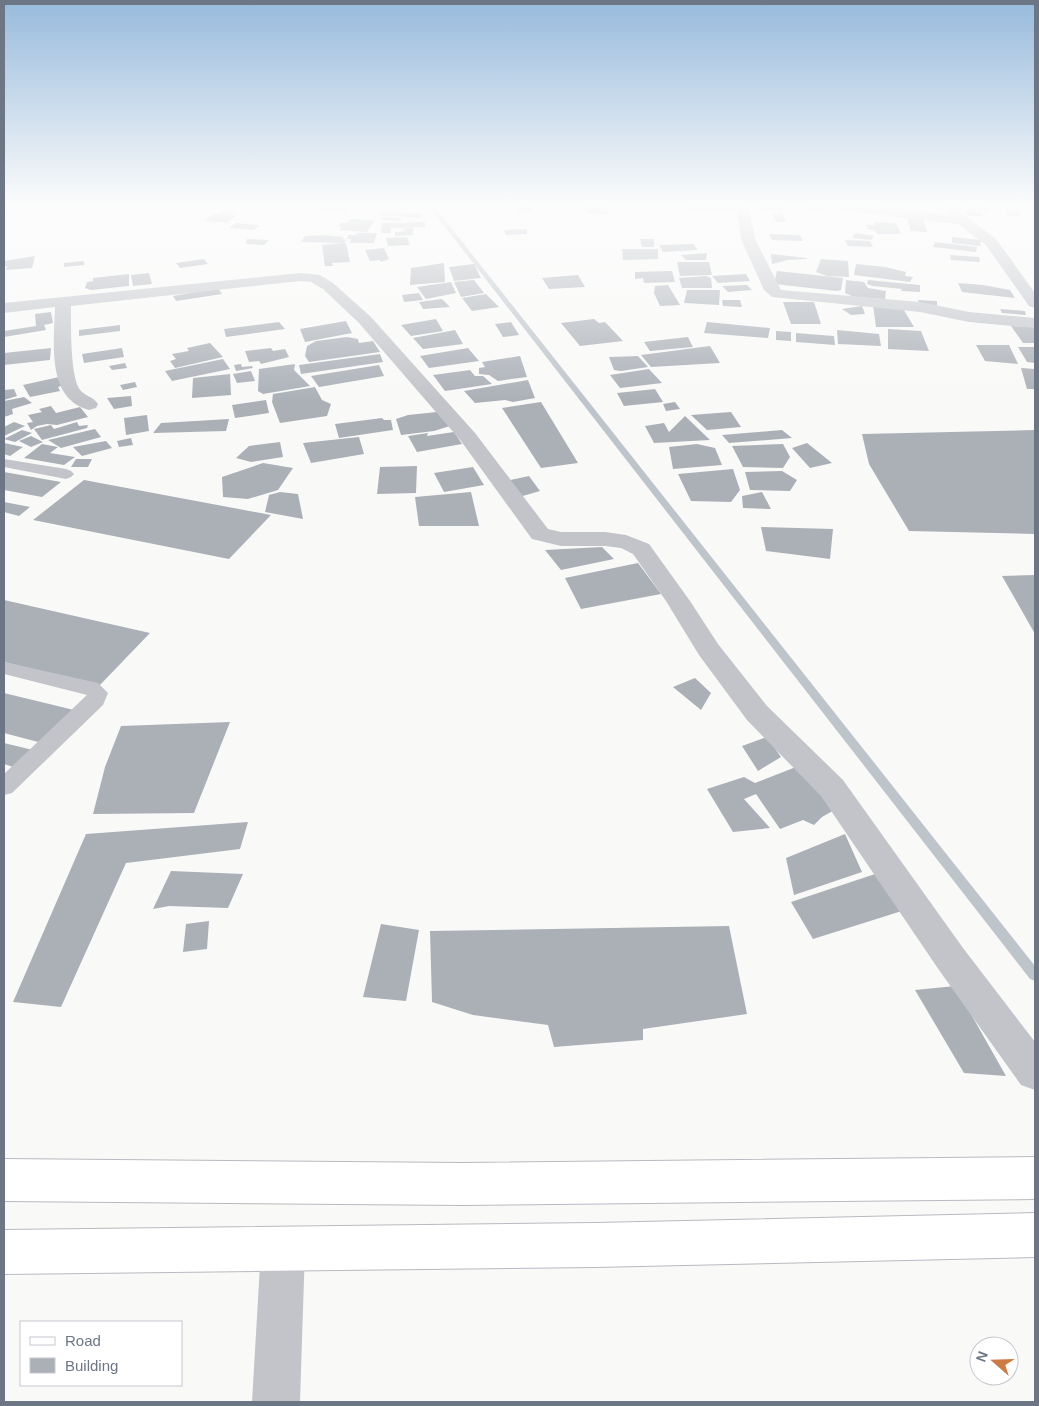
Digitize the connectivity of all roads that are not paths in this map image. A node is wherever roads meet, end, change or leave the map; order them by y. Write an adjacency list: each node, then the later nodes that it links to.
1 (763, 271): 6 (street)
2 (1012, 271): 4 (street)
3 (63, 302): 5 (street); 7 (street); 12 (street)
4 (1035, 303)
5 (4, 308)
6 (1035, 323)
7 (89, 404)
8 (4, 463): 9 (lane)
9 (66, 474)
10 (4, 668): 11 (lane)
11 (4, 787)
12 (1035, 1072)
13 (1035, 1178): 14 (main road)
14 (4, 1180)
15 (1035, 1236): 16 (main road)
16 (283, 1248): 17 (main road); 18 (street)
17 (4, 1252)
18 (276, 1402)

